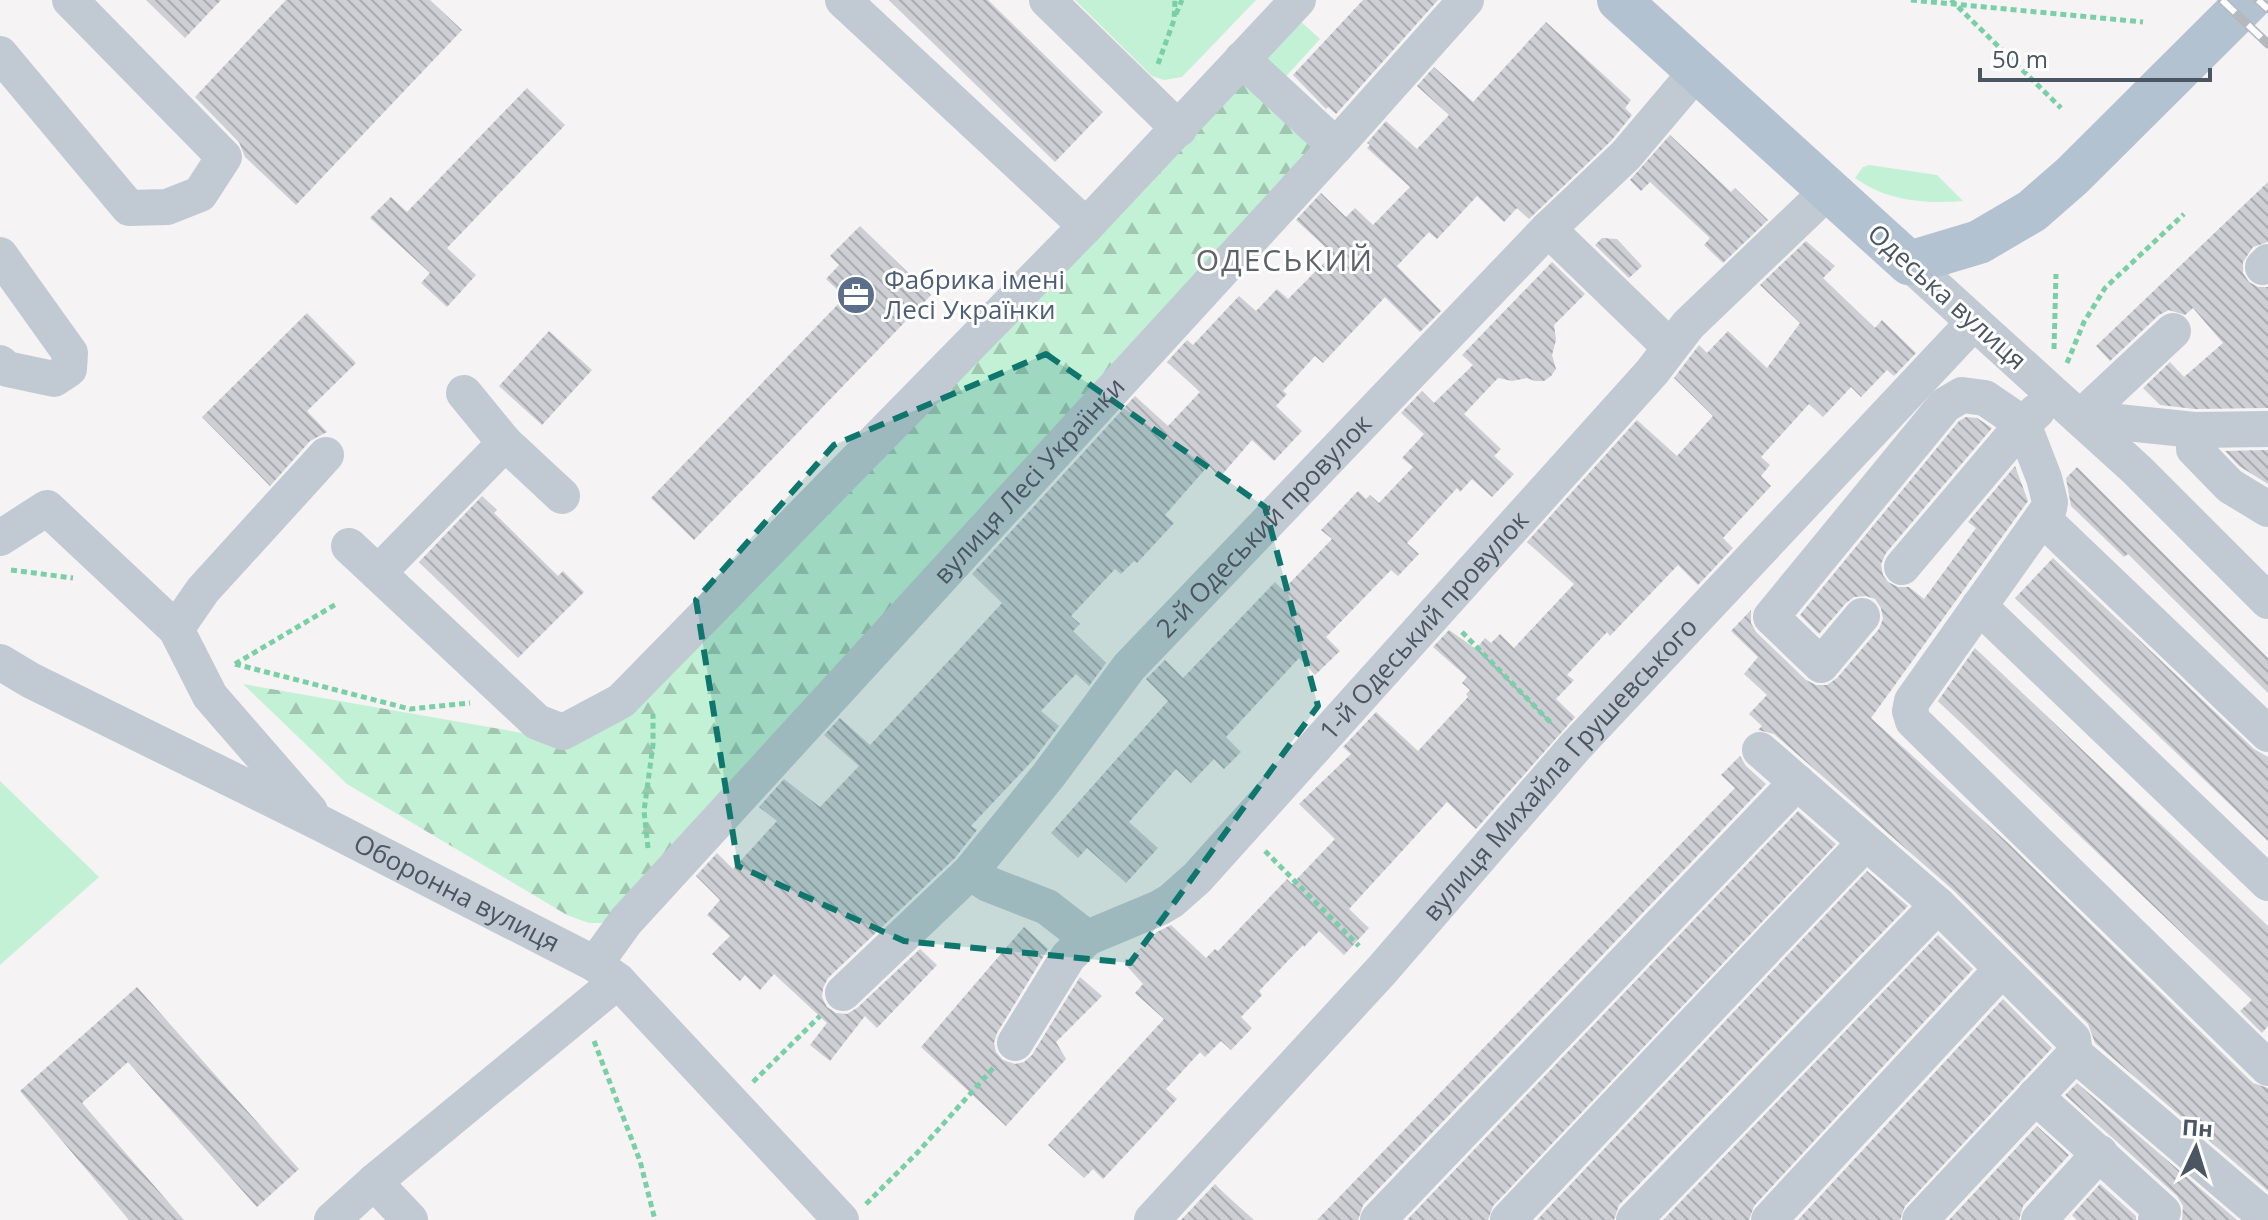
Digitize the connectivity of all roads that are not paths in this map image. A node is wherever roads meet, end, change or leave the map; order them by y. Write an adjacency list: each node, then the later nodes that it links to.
1 (70, 0): 8 (street)
2 (843, 0): 14 (street)
3 (1047, 0): 11 (street)
4 (1298, 0): 9 (street)
5 (1466, 0): 12 (street, вулиця Лесі Українки)
6 (1619, 0): 10 (main road, Одеська вулиця)
7 (2249, 0): 17 (main road)
8 (0, 54)
9 (1242, 59): 11 (street); 12 (street)
10 (1697, 71): 13 (main road, Одеська вулиця); 15 (street, 2-й Одеський провулок)
11 (1179, 129): 14 (street)
12 (1336, 146): 52 (street, вулиця Лесі Українки)
13 (1829, 190): 17 (main road, Одеська вулиця); 20 (street, 1-й Одеський провулок)
14 (1086, 226): 36 (street)
15 (1548, 229): 20 (street); 47 (street, 2-й Одеський провулок)
16 (0, 255): 21 (street)
17 (1909, 263): 18 (street, Одеська вулиця)
18 (1974, 322): 23 (street, Одеська вулиця); 64 (street, вулиця Михайла Грушевського)
19 (2173, 331): 24 (street)
20 (1670, 347): 50 (street, 1-й Одеський провулок)
21 (0, 363)
22 (464, 393): 28 (street)
23 (2052, 393): 24 (street, Одеська вулиця); 25 (street)
24 (2080, 418): 27 (street); 37 (street, Одеська вулиця)
25 (2023, 424): 32 (street); 35 (street); 39 (street)
26 (2268, 429): 27 (street)
27 (2194, 430): 31 (street)
28 (505, 443): 30 (street); 36 (street)
29 (326, 455): 40 (street)
30 (562, 496)
31 (2268, 509)
32 (2042, 518): 38 (street); 42 (street)
33 (0, 538): 40 (street)
34 (349, 546): 36 (street)
35 (1902, 567)
36 (378, 573)
37 (2268, 601)
38 (1979, 606): 48 (street); 56 (street)
39 (1862, 616)
40 (176, 629): 45 (street)
41 (0, 662): 45 (street, Оборонна вулиця)
42 (2268, 734)
43 (1760, 750): 44 (street)
44 (1797, 782): 46 (street); 65 (street)
45 (322, 824): 52 (street, Оборонна вулиця)
46 (1865, 843): 49 (street); 66 (street)
47 (970, 872): 50 (street); 53 (street, 2-й Одеський провулок)
48 (2268, 883)
49 (1938, 905): 51 (street); 67 (street)
50 (1087, 938): 54 (street, 1-й Одеський провулок)
51 (2002, 969): 55 (street); 68 (street)
52 (606, 972): 59 (street, вулиця Лесі Українки); 60 (street, Оборонна вулиця)
53 (843, 993)
54 (1015, 1043)
55 (2075, 1054): 57 (street); 61 (street)
56 (2268, 1068)
57 (2035, 1096): 58 (street); 69 (street)
58 (2100, 1153): 70 (street); 71 (street)
59 (374, 1182): 62 (street, вулиця Лесі Українки); 63 (street)
60 (850, 1215)
61 (2268, 1219)
62 (332, 1220)
63 (410, 1220)
64 (1152, 1220)
65 (1378, 1220)
66 (1508, 1220)
67 (1634, 1220)
68 (1769, 1220)
69 (1920, 1220)
70 (2039, 1220)
71 (2156, 1220)

